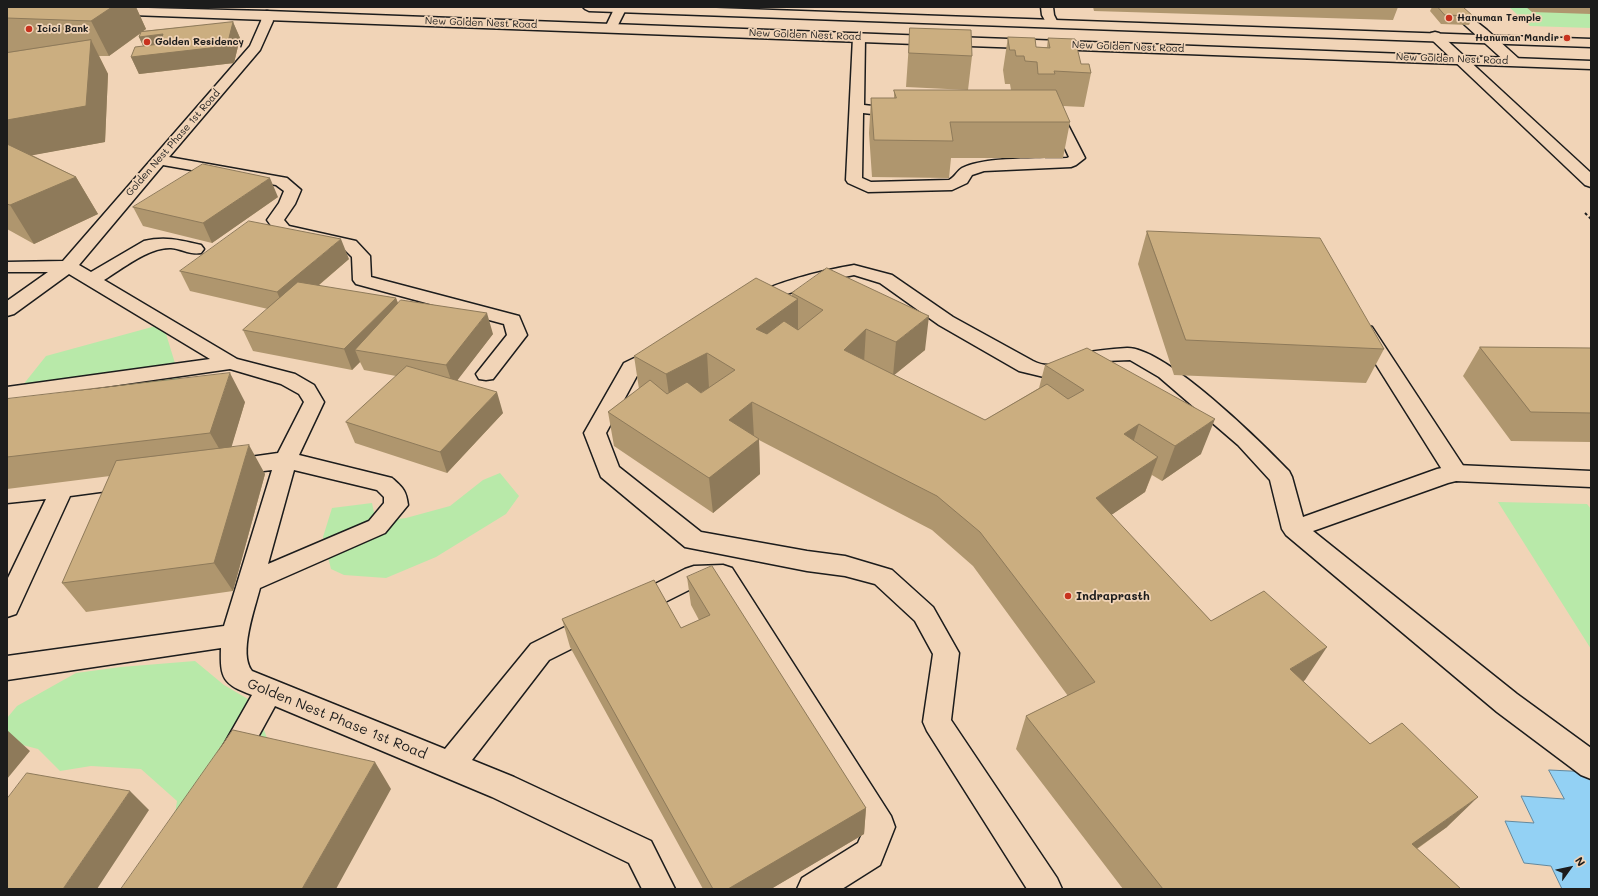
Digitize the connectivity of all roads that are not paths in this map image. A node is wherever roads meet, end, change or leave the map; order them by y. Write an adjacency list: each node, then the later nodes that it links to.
1 (589, 7): 4 (street, New Golden Nest Road)
2 (1048, 7): 7 (street)
3 (1451, 7): 11 (street)
4 (621, 8): 7 (street, New Golden Nest Road); 8 (street)
5 (96, 10): 6 (street, New Golden Nest Road)
6 (267, 15): 8 (street, New Golden Nest Road); 19 (street, Golden Nest Phase 1st Road)
7 (1052, 23): 9 (street, New Golden Nest Road)
8 (611, 28): 10 (street, New Golden Nest Road)
9 (1435, 36): 11 (street, New Golden Nest Road); 13 (street)
10 (859, 37): 13 (street, New Golden Nest Road); 16 (street)
11 (1489, 38): 12 (street, New Golden Nest Road); 14 (street)
12 (1591, 43)
13 (1459, 59): 14 (street, New Golden Nest Road); 20 (street)
14 (1513, 62): 15 (street, New Golden Nest Road)
15 (1591, 65)
16 (856, 108): 17 (street); 18 (street)
17 (915, 114)
18 (1033, 119)
19 (158, 160): 22 (street, Golden Nest Phase 1st Road); 30 (street)
20 (1591, 182)
21 (195, 248): 24 (street)
22 (68, 266): 23 (street); 24 (street, Golden Nest Phase 1st Road); 25 (street, Golden Nest Phase 1st Road)
23 (7, 267)
24 (91, 280): 29 (street, Golden Nest Phase 1st Road)
25 (7, 310)
26 (736, 313): 39 (street)
27 (1354, 315): 34 (street)
28 (680, 342): 50 (street)
29 (230, 363): 31 (street, Golden Nest Phase 1st Road); 32 (street, Golden Nest Phase 1st Road)
30 (486, 374)
31 (7, 394)
32 (286, 460): 33 (street); 40 (street, Golden Nest Phase 1st Road); 40 (street)
33 (209, 469)
34 (1456, 473): 36 (street); 39 (street)
35 (155, 476): 37 (street)
36 (1591, 479)
37 (62, 488): 38 (street); 41 (street)
38 (7, 495)
39 (1294, 529): 46 (street)
40 (250, 582): 42 (street, Golden Nest Phase 1st Road)
41 (7, 607)
42 (234, 635): 43 (street); 44 (street, Golden Nest Phase 1st Road)
43 (7, 668)
44 (269, 691): 45 (street, Golden Nest Phase 1st Road); 47 (street)
45 (450, 765): 48 (street, Golden Nest Phase 1st Road); 49 (street)
46 (1591, 765)
47 (218, 780)
48 (659, 889)
49 (813, 889)
50 (1046, 889)

